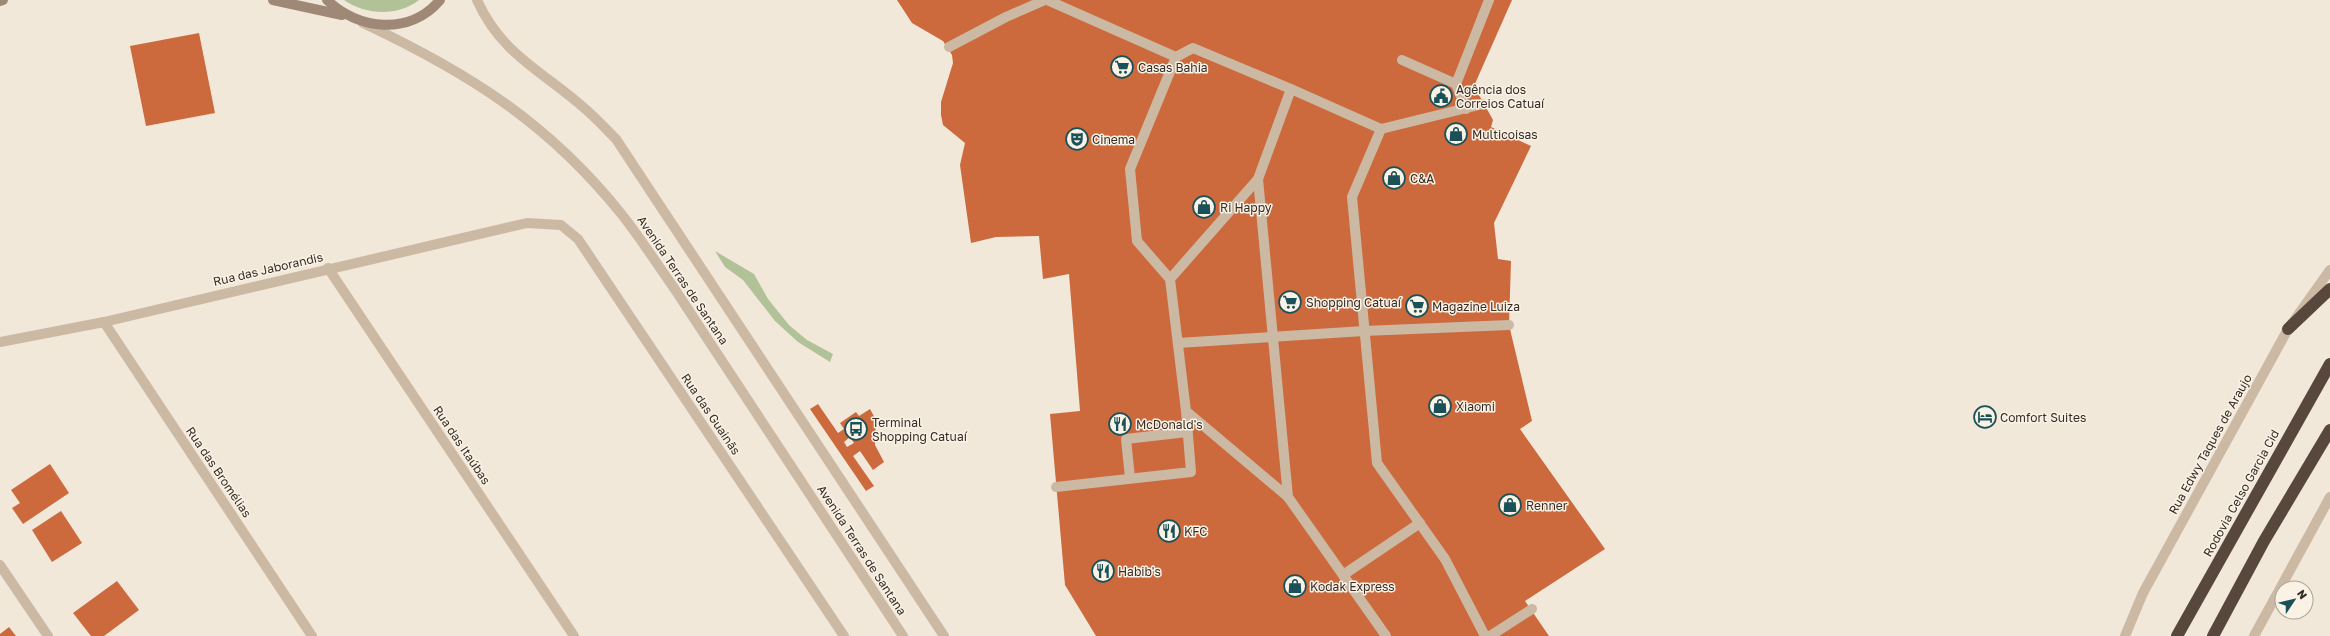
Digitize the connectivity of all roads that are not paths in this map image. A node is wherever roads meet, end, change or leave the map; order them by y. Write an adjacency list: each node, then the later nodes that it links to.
1 (3, 0): 8 (main road)
2 (273, 0): 9 (main road)
3 (327, 0): 9 (main road)
4 (440, 0): 10 (main road)
5 (477, 0): 49 (street, Avenida Terras de Santana)
6 (1046, 0): 11 (street); 12 (street)
7 (1489, 0): 14 (street)
8 (0, 1)
9 (347, 16): 10 (main road)
10 (360, 21): 48 (street, Avenida Terras de Santana)
11 (949, 47)
12 (1176, 57): 15 (street); 23 (street)
13 (1402, 60): 14 (street)
14 (1456, 84): 17 (street)
15 (1291, 89): 18 (street); 19 (street)
16 (1483, 104): 17 (street)
17 (1466, 109): 18 (street)
18 (1381, 129): 28 (street)
19 (1258, 179): 23 (street); 29 (street)
20 (543, 223): 21 (street, Rua das Jaborandis); 47 (street, Rua das Guainãs)
21 (328, 268): 25 (street, Rua das Jaborandis); 46 (street, Rua das Itaúbas)
22 (2330, 270): 27 (street, Rua Edwy Taques de Araujo)
23 (1170, 279): 31 (street)
24 (2330, 288): 27 (highway)
25 (104, 322): 30 (street, Rua das Jaborandis); 45 (street, Rua das Bromélias)
26 (1509, 325): 28 (street)
27 (2288, 329): 53 (street, Rua Edwy Taques de Araujo)
28 (1364, 331): 29 (street); 40 (street)
29 (1273, 337): 31 (street); 38 (street)
30 (0, 342)
31 (1178, 343): 33 (street)
32 (2330, 364): 54 (highway, Rodovia Celso Garcia Cid)
33 (1186, 411): 35 (street); 38 (street)
34 (2330, 430): 55 (highway)
35 (1187, 432): 36 (street); 36 (street)
36 (1130, 478): 37 (street)
37 (1056, 487)
38 (1288, 497): 42 (street)
39 (2330, 497): 56 (street)
40 (1420, 523): 42 (street); 51 (street)
41 (0, 565): 44 (street)
42 (1343, 575): 50 (street)
43 (1532, 609): 52 (street)
44 (48, 636)
45 (312, 636)
46 (574, 636)
47 (844, 636)
48 (904, 636)
49 (944, 636)
50 (1386, 636)
51 (1485, 636)
52 (1490, 636)
53 (2125, 636)
54 (2177, 636)
55 (2213, 636)
56 (2254, 636)

